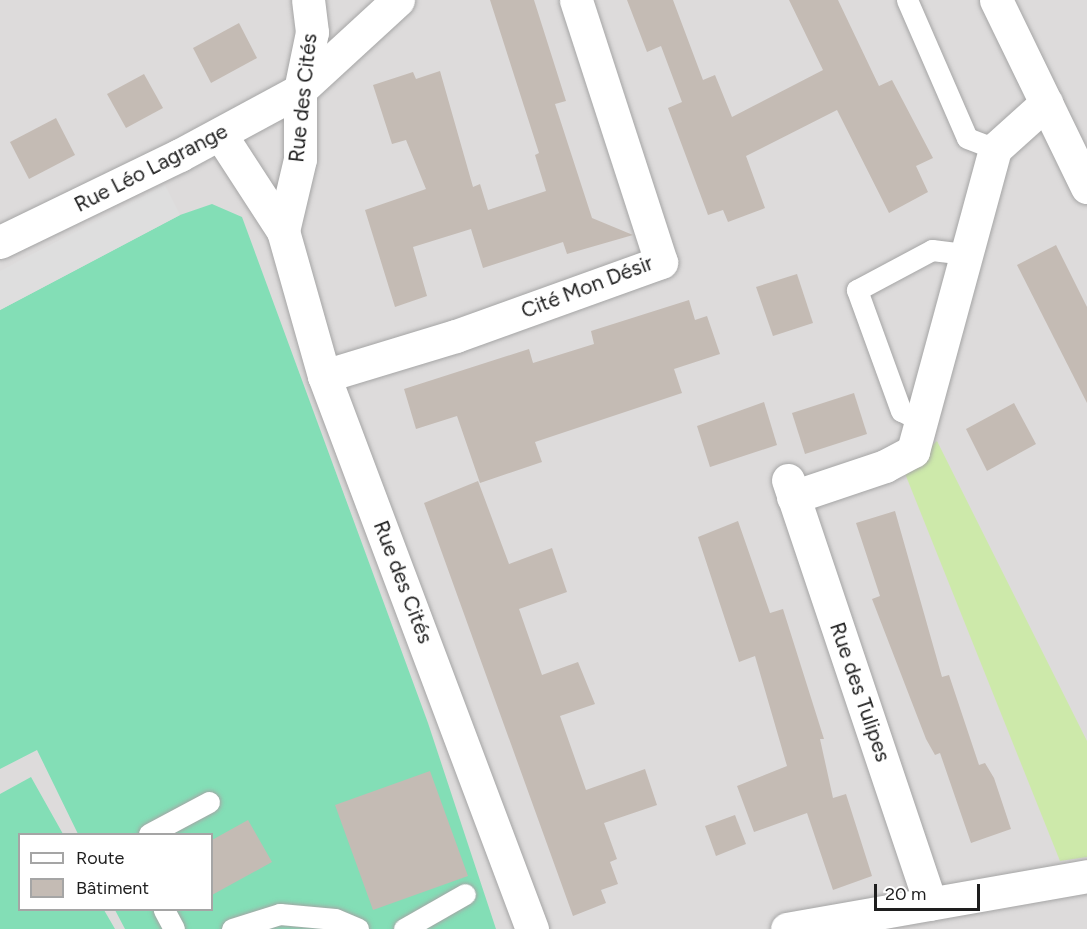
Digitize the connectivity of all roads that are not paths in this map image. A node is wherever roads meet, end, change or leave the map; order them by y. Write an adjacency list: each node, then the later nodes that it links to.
1 (308, 0): 6 (street, Rue des Cités)
2 (398, 0): 6 (street, Rue Léo Lagrange)
3 (576, 0): 14 (street, Cité Mon Désir)
4 (907, 0): 9 (lane)
5 (996, 0): 7 (street)
6 (300, 90): 8 (street, Rue Léo Lagrange); 11 (street, Rue des Cités)
7 (1046, 103): 9 (street); 10 (street)
8 (220, 134): 11 (street, Rue des Cités); 12 (street, Rue Léo Lagrange)
9 (995, 148): 13 (street)
10 (1087, 188)
11 (283, 231): 14 (street, Rue des Cités)
12 (0, 242)
13 (966, 254): 15 (street); 15 (lane)
14 (324, 376): 26 (street, Rue des Cités)
15 (921, 421): 20 (street, Rue des Tulipes)
16 (208, 802): 17 (lane)
17 (151, 833)
18 (1087, 876): 20 (street)
19 (465, 894): 25 (lane)
20 (932, 903): 27 (street)
21 (165, 911): 22 (lane)
22 (174, 929)
23 (232, 929): 24 (lane)
24 (358, 929)
25 (404, 929)
26 (532, 929)
27 (787, 929)

